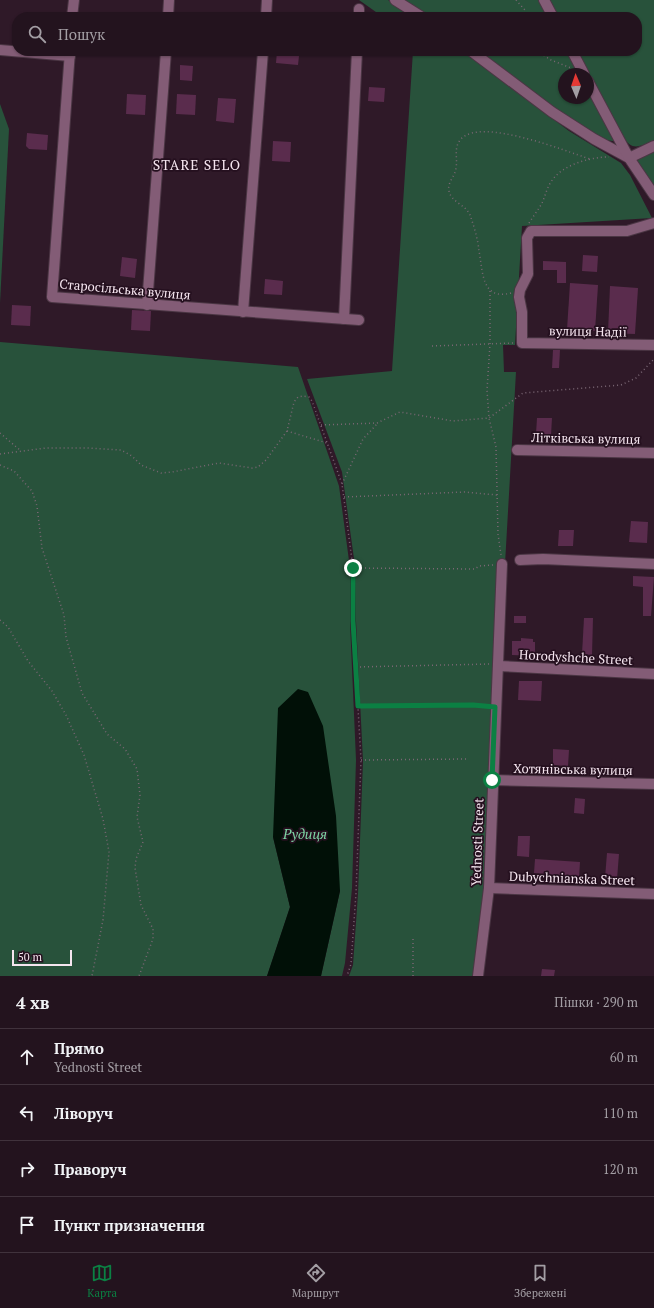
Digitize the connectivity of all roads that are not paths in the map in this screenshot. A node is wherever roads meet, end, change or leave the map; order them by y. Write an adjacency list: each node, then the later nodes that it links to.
1 (74, 0): 6 (street)
2 (170, 0): 7 (street)
3 (267, 0): 8 (street)
4 (395, 0): 9 (street)
5 (544, 0): 10 (street)
6 (73, 12)
7 (169, 12)
8 (266, 12)
9 (414, 12)
10 (550, 12)
11 (0, 50): 12 (street)
12 (12, 51)
13 (70, 56): 25 (street, Старосільська вулиця)
14 (166, 56): 25 (street)
15 (263, 56): 26 (street)
16 (357, 56): 27 (street)
17 (478, 56): 22 (street)
18 (575, 56): 19 (street)
19 (581, 68)
20 (594, 93): 22 (street)
21 (654, 146): 22 (street)
22 (629, 158): 23 (street)
23 (654, 195)
24 (654, 223): 29 (street, вулиця Надії)
25 (147, 304): 26 (street, Старосільська вулиця)
26 (243, 312): 27 (street, Старосільська вулиця)
27 (344, 319): 28 (street, Старосільська вулиця)
28 (359, 320)
29 (654, 345)
30 (518, 450): 31 (street, Літківська вулиця)
31 (654, 453)
32 (520, 560): 34 (street)
33 (502, 564): 35 (street, Yednosti Street)
34 (654, 564)
35 (498, 665): 36 (street, Horodyshche Street); 37 (street, Yednosti Street)
36 (654, 674)
37 (492, 780): 38 (street, Хотянівська вулиця); 39 (street, Yednosti Street)
38 (654, 784)
39 (489, 888): 40 (street, Dubychnianska Street); 41 (street, Yednosti Street)
40 (654, 894)
41 (478, 976)

